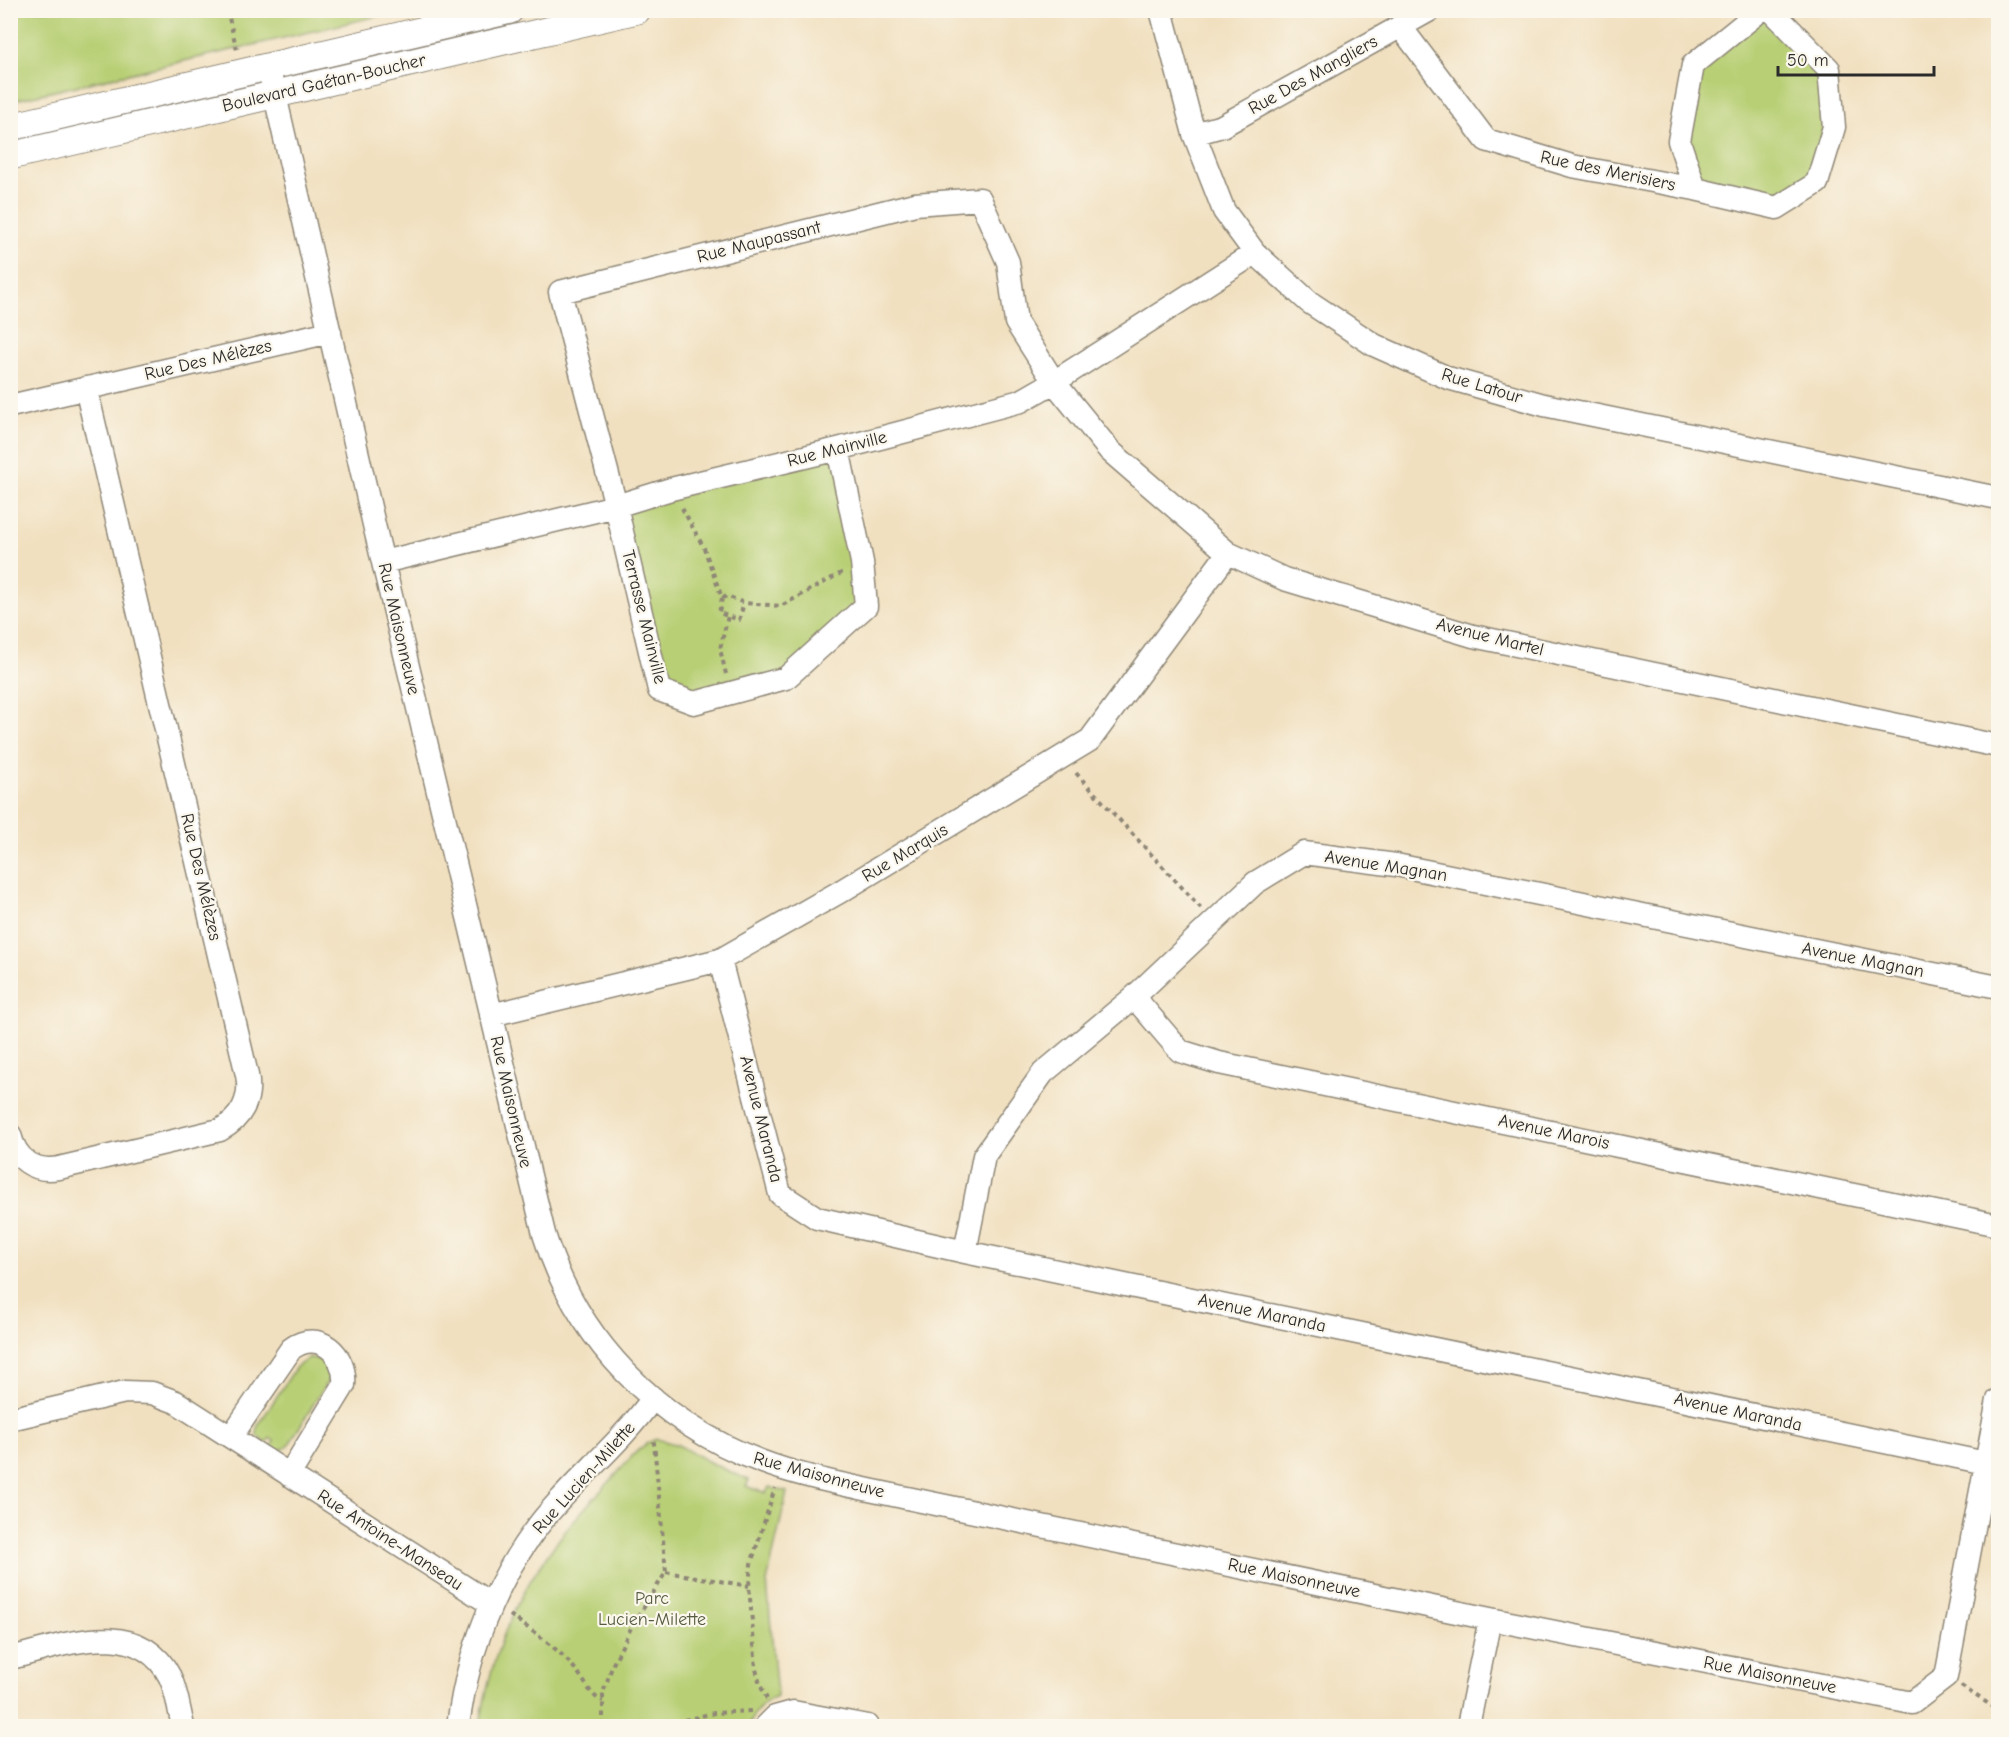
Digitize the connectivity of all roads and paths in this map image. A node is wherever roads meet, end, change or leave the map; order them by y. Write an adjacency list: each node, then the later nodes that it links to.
1 (227, 10): 9 (path)
2 (510, 10): 10 (street, Boulevard Gaétan-Boucher)
3 (637, 10): 11 (street, Boulevard Gaétan-Boucher)
4 (1161, 10): 13 (street, Rue Latour)
5 (1430, 10): 8 (street, Rue Des Mangliers)
6 (1761, 10): 15 (street, Rue des Merisiers)
7 (1771, 10): 15 (street, Rue des Merisiers)
8 (1400, 26): 13 (street, Rue Des Mangliers); 15 (street, Rue des Merisiers)
9 (240, 51)
10 (268, 68): 11 (street, Rue Maisonneuve); 12 (street, Boulevard Gaétan-Boucher)
11 (274, 95): 14 (street, Boulevard Gaétan-Boucher); 17 (street, Rue Maisonneuve)
12 (10, 127)
13 (1194, 134): 16 (street, Rue Latour)
14 (10, 156)
15 (1695, 189)
16 (1255, 253): 18 (street, Rue Mainville); 23 (street, Rue Latour)
17 (330, 332): 19 (street, Rue Des Mélèzes); 26 (street, Rue Maisonneuve)
18 (1054, 382): 21 (street, Rue Mainville); 24 (street, Rue Maupassant); 25 (street, Avenue Martel)
19 (86, 388): 20 (street, Rue Des Mélèzes); 39 (street, Rue Des Mélèzes)
20 (10, 406)
21 (838, 449): 22 (street, Rue Mainville); 27 (street, Terrasse Mainville)
22 (671, 489): 24 (street, Rue Mainville); 28 (path)
23 (1997, 492)
24 (616, 506): 26 (street, Rue Mainville); 31 (street, Terrasse Mainville)
25 (1228, 553): 32 (street, Avenue Martel); 33 (street, Rue Marquis)
26 (383, 562): 38 (street, Rue Maisonneuve)
27 (862, 562): 29 (path); 31 (street, Terrasse Mainville)
28 (722, 598): 29 (path); 30 (path)
29 (744, 603): 30 (path)
30 (728, 616): 31 (path)
31 (730, 694)
32 (1998, 746)
33 (1062, 757): 34 (path); 35 (street, Rue Marquis)
34 (1214, 922): 36 (street, Avenue Magnan); 37 (street, Avenue Magnan)
35 (720, 960): 38 (street, Rue Marquis); 41 (street, Avenue Maranda)
36 (1998, 987)
37 (1134, 997): 40 (street, Avenue Marois); 41 (street, Avenue Magnan)
38 (491, 1015): 42 (street, Rue Maisonneuve)
39 (10, 1135)
40 (1998, 1225)
41 (965, 1252): 47 (street, Avenue Maranda)
42 (653, 1398): 52 (street, Rue Lucien-Milette); 53 (street, Rue Maisonneuve)
43 (1998, 1400): 47 (street)
44 (10, 1419): 45 (street, Rue Antoine-Manseau)
45 (231, 1437): 48 (street, Rue Antoine-Manseau); 48 (street)
46 (652, 1438): 50 (path)
47 (1986, 1463): 55 (street)
48 (289, 1475): 52 (street, Rue Antoine-Manseau)
49 (775, 1487): 51 (path)
50 (666, 1572): 51 (path); 56 (path)
51 (748, 1586): 57 (path)
52 (500, 1610): 56 (path); 61 (street, Rue Lucien-Milette)
53 (1490, 1619): 55 (street, Rue Maisonneuve); 65 (street)
54 (10, 1658): 60 (street)
55 (1946, 1677): 58 (path)
56 (603, 1701): 62 (path)
57 (768, 1701)
58 (1998, 1710)
59 (761, 1719): 63 (path); 64 (street)
60 (183, 1726)
61 (458, 1726)
62 (603, 1726)
63 (657, 1726)
64 (868, 1726)
65 (1468, 1726)

